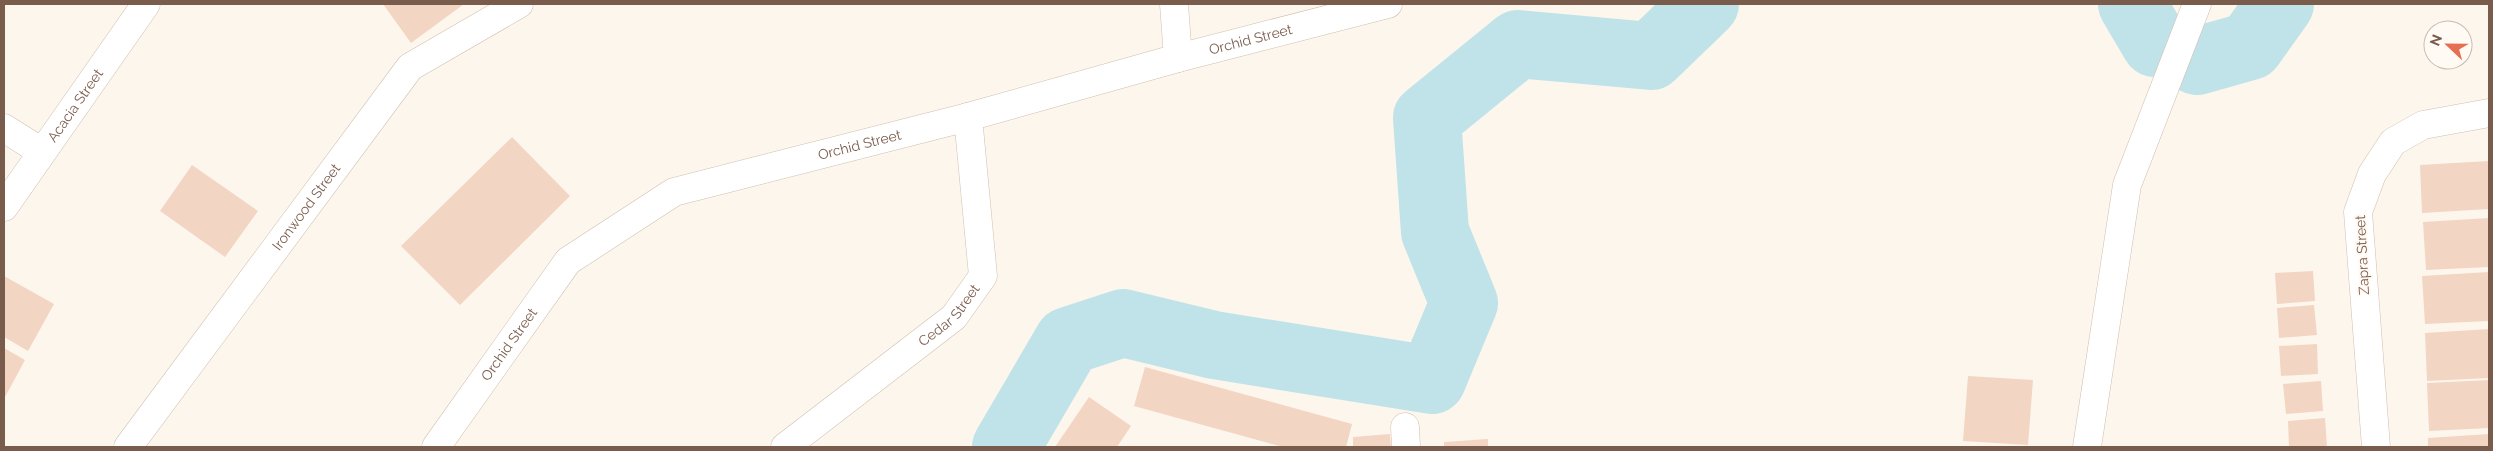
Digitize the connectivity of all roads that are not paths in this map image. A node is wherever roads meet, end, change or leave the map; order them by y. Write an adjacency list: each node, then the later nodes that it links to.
1 (146, 4): 10 (street, Acacia Street)
2 (519, 4): 12 (street, Ironwood Street)
3 (1174, 4): 6 (street)
4 (1388, 4): 6 (street, Orchid Street)
5 (2197, 4): 15 (street)
6 (1178, 58): 8 (street, Orchid Street)
7 (2489, 113): 16 (street, Zapra Street)
8 (968, 117): 13 (street, Orchid Street); 14 (street, Cedar Street)
9 (4, 128): 10 (street)
10 (42, 152): 11 (street, Acacia Street)
11 (4, 207)
12 (128, 447)
13 (436, 447)
14 (785, 447)
15 (2087, 447)
16 (2376, 447)

